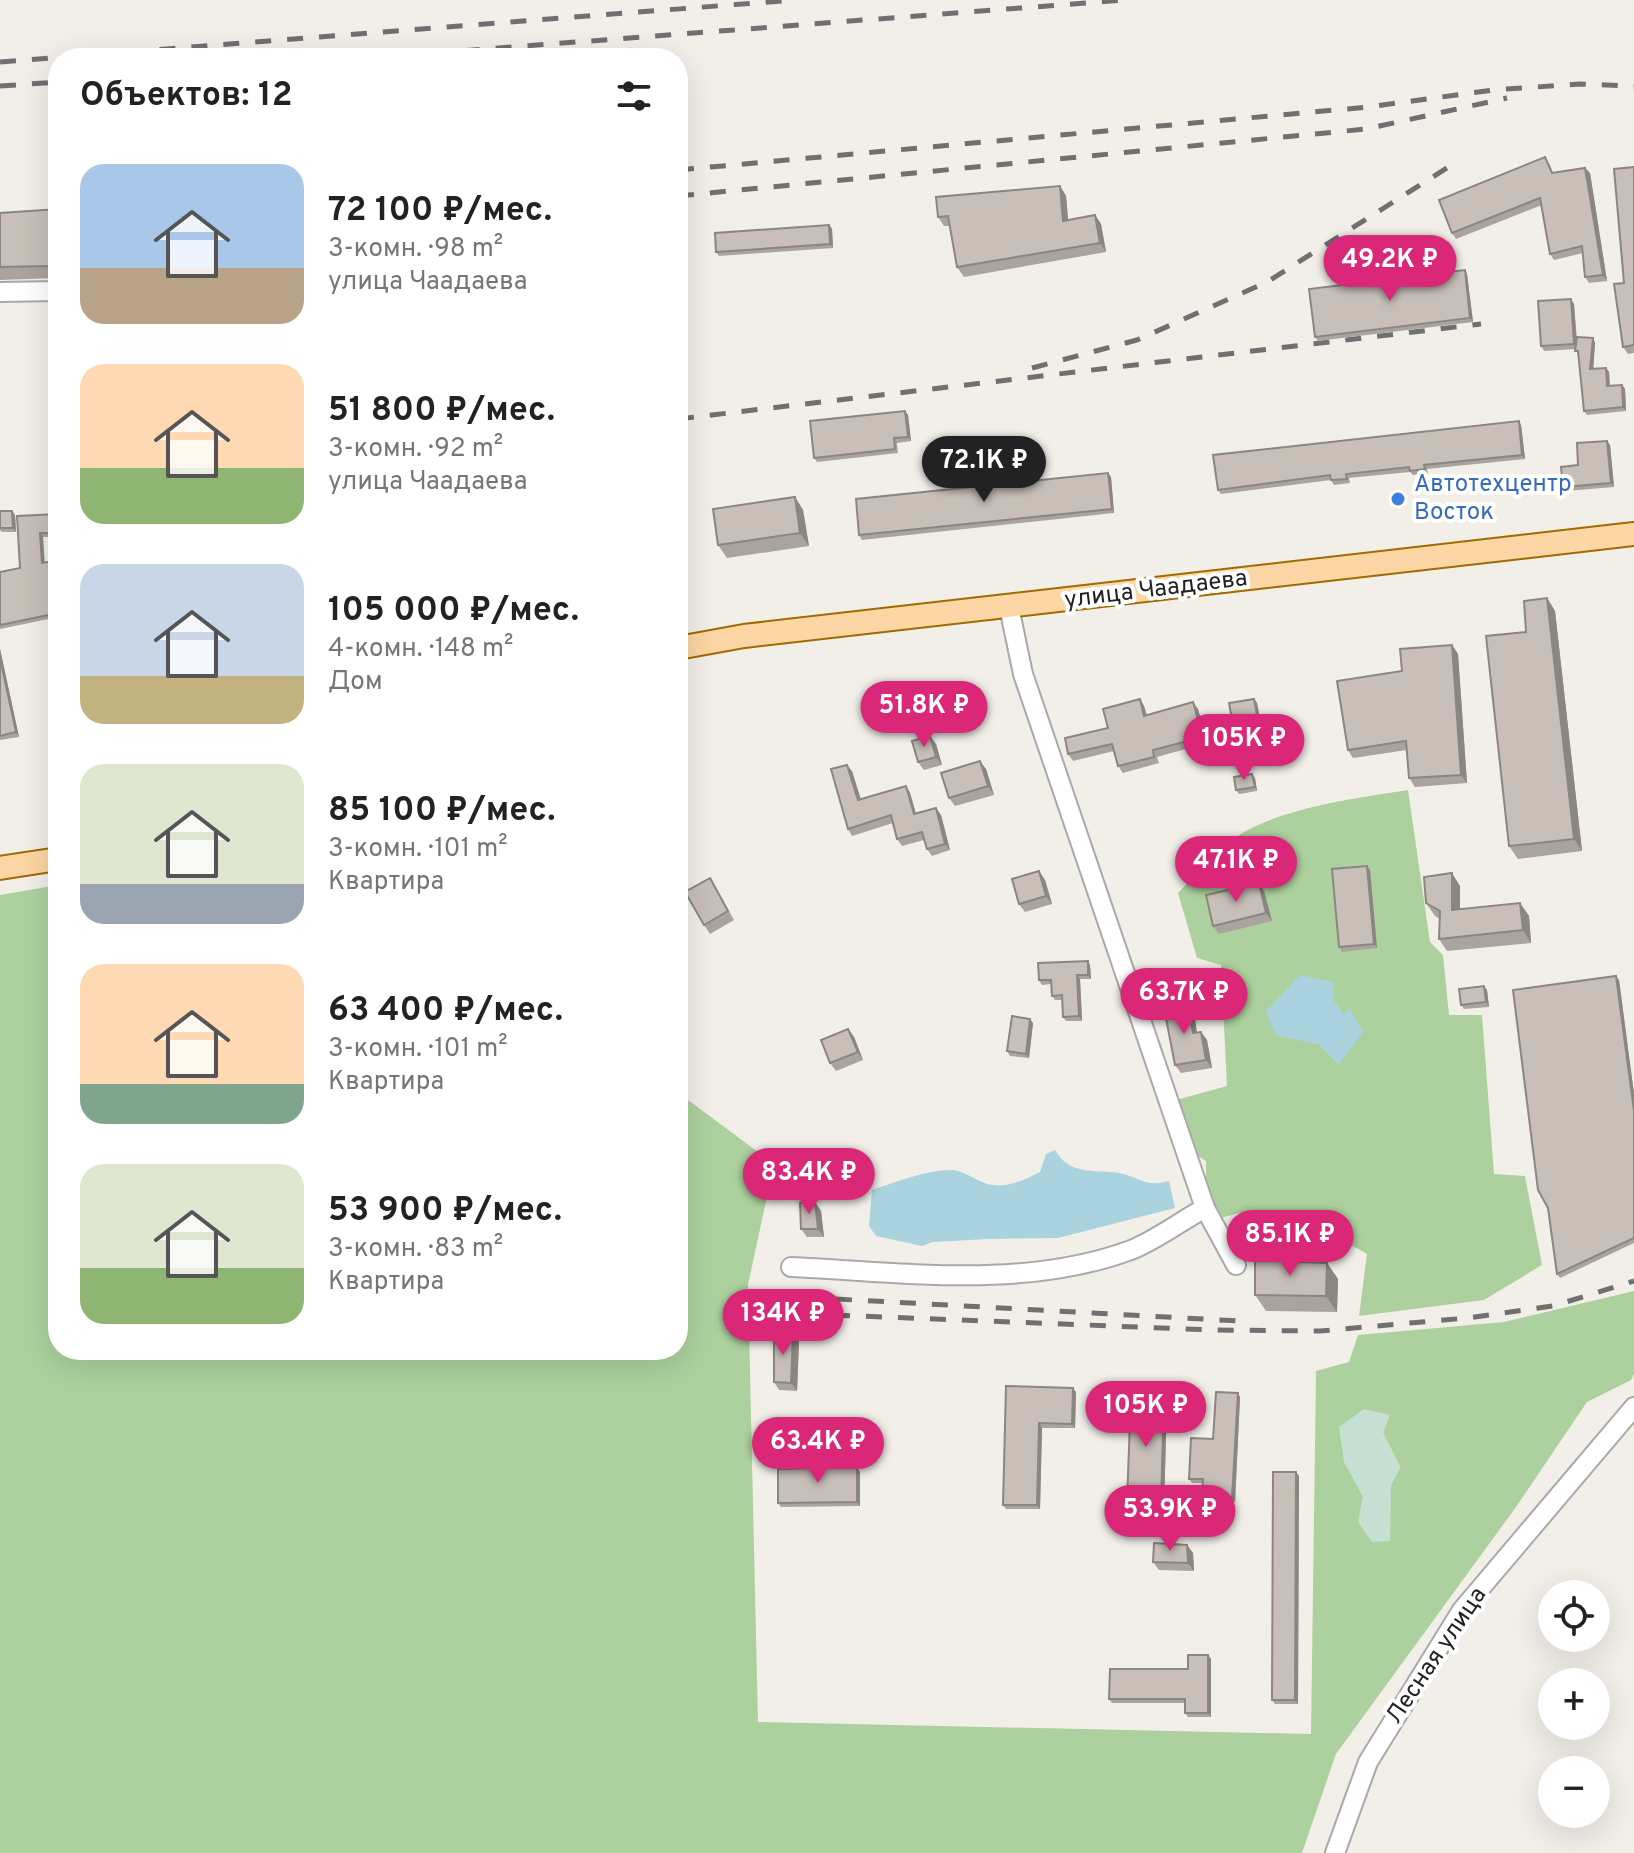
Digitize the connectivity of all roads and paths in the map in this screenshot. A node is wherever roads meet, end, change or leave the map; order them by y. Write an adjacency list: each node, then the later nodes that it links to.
1 (48, 291): 2 (street)
2 (0, 292)
3 (1634, 534): 4 (main road, улица Чаадаева)
4 (1009, 607): 5 (main road, улица Чаадаева); 8 (street)
5 (688, 646)
6 (48, 861): 7 (main road)
7 (0, 868)
8 (1205, 1208): 9 (street); 10 (street)
9 (1236, 1265)
10 (791, 1267)
11 (1634, 1407): 12 (street, Лесная улица)
12 (1335, 1853)

